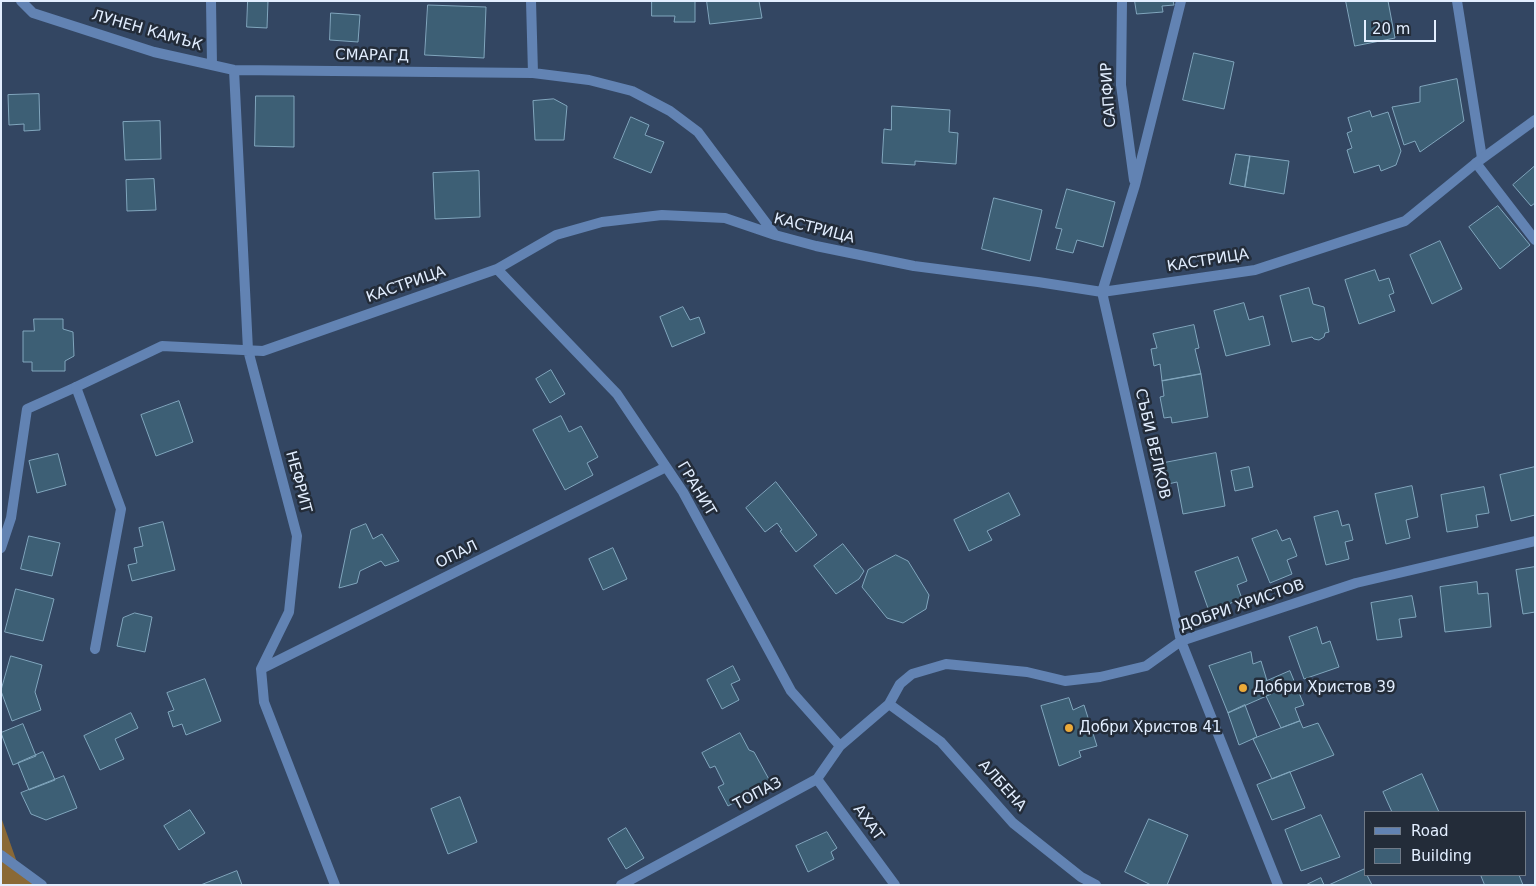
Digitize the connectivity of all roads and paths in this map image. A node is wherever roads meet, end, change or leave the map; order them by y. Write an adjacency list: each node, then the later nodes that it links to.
1 (21, 1): 7 (street, ЛУНЕН КАМЪК)
2 (211, 1): 7 (street)
3 (531, 1): 9 (street)
4 (1122, 1): 12 (street, САПФИР)
5 (1181, 1): 12 (street)
6 (1457, 1): 11 (street)
7 (212, 65): 8 (street, СМАРАГД)
8 (234, 70): 9 (street, СМАРАГД); 17 (street, НЕФРИТ)
9 (533, 73): 13 (street, СМАРАГД)
10 (1535, 120): 11 (street, КАСТРИЦА)
11 (1479, 161): 14 (street); 16 (street, КАСТРИЦА)
12 (1135, 186): 16 (street)
13 (775, 235): 15 (street, КАСТРИЦА); 16 (street, КАСТРИЦА)
14 (1535, 240)
15 (497, 269): 17 (street, КАСТРИЦА); 19 (street, ГРАНИТ)
16 (1102, 292): 22 (street, СЪБИ ВЕЛКОВ)
17 (248, 350): 18 (street, КАСТРИЦА); 24 (street, НЕФРИТ)
18 (76, 386): 21 (street, КАСТРИЦА); 23 (street)
19 (666, 467): 24 (street, ОПАЛ); 26 (street, ГРАНИТ)
20 (1535, 541): 22 (street, ДОБРИ ХРИСТОВ)
21 (1, 548)
22 (1181, 641): 25 (street, ДОБРИ ХРИСТОВ); 34 (street, СЪБИ ВЕЛКОВ)
23 (95, 649)
24 (261, 668): 30 (street)
25 (889, 704): 26 (street, ТОПАЗ); 33 (street, АЛБЕНА)
26 (840, 746): 27 (street, ТОПАЗ)
27 (817, 779): 31 (street, ТОПАЗ); 32 (street, АХАТ)
28 (1, 855): 29 (street)
29 (42, 885)
30 (335, 885)
31 (621, 885)
32 (895, 885)
33 (1096, 885)
34 (1278, 885)

